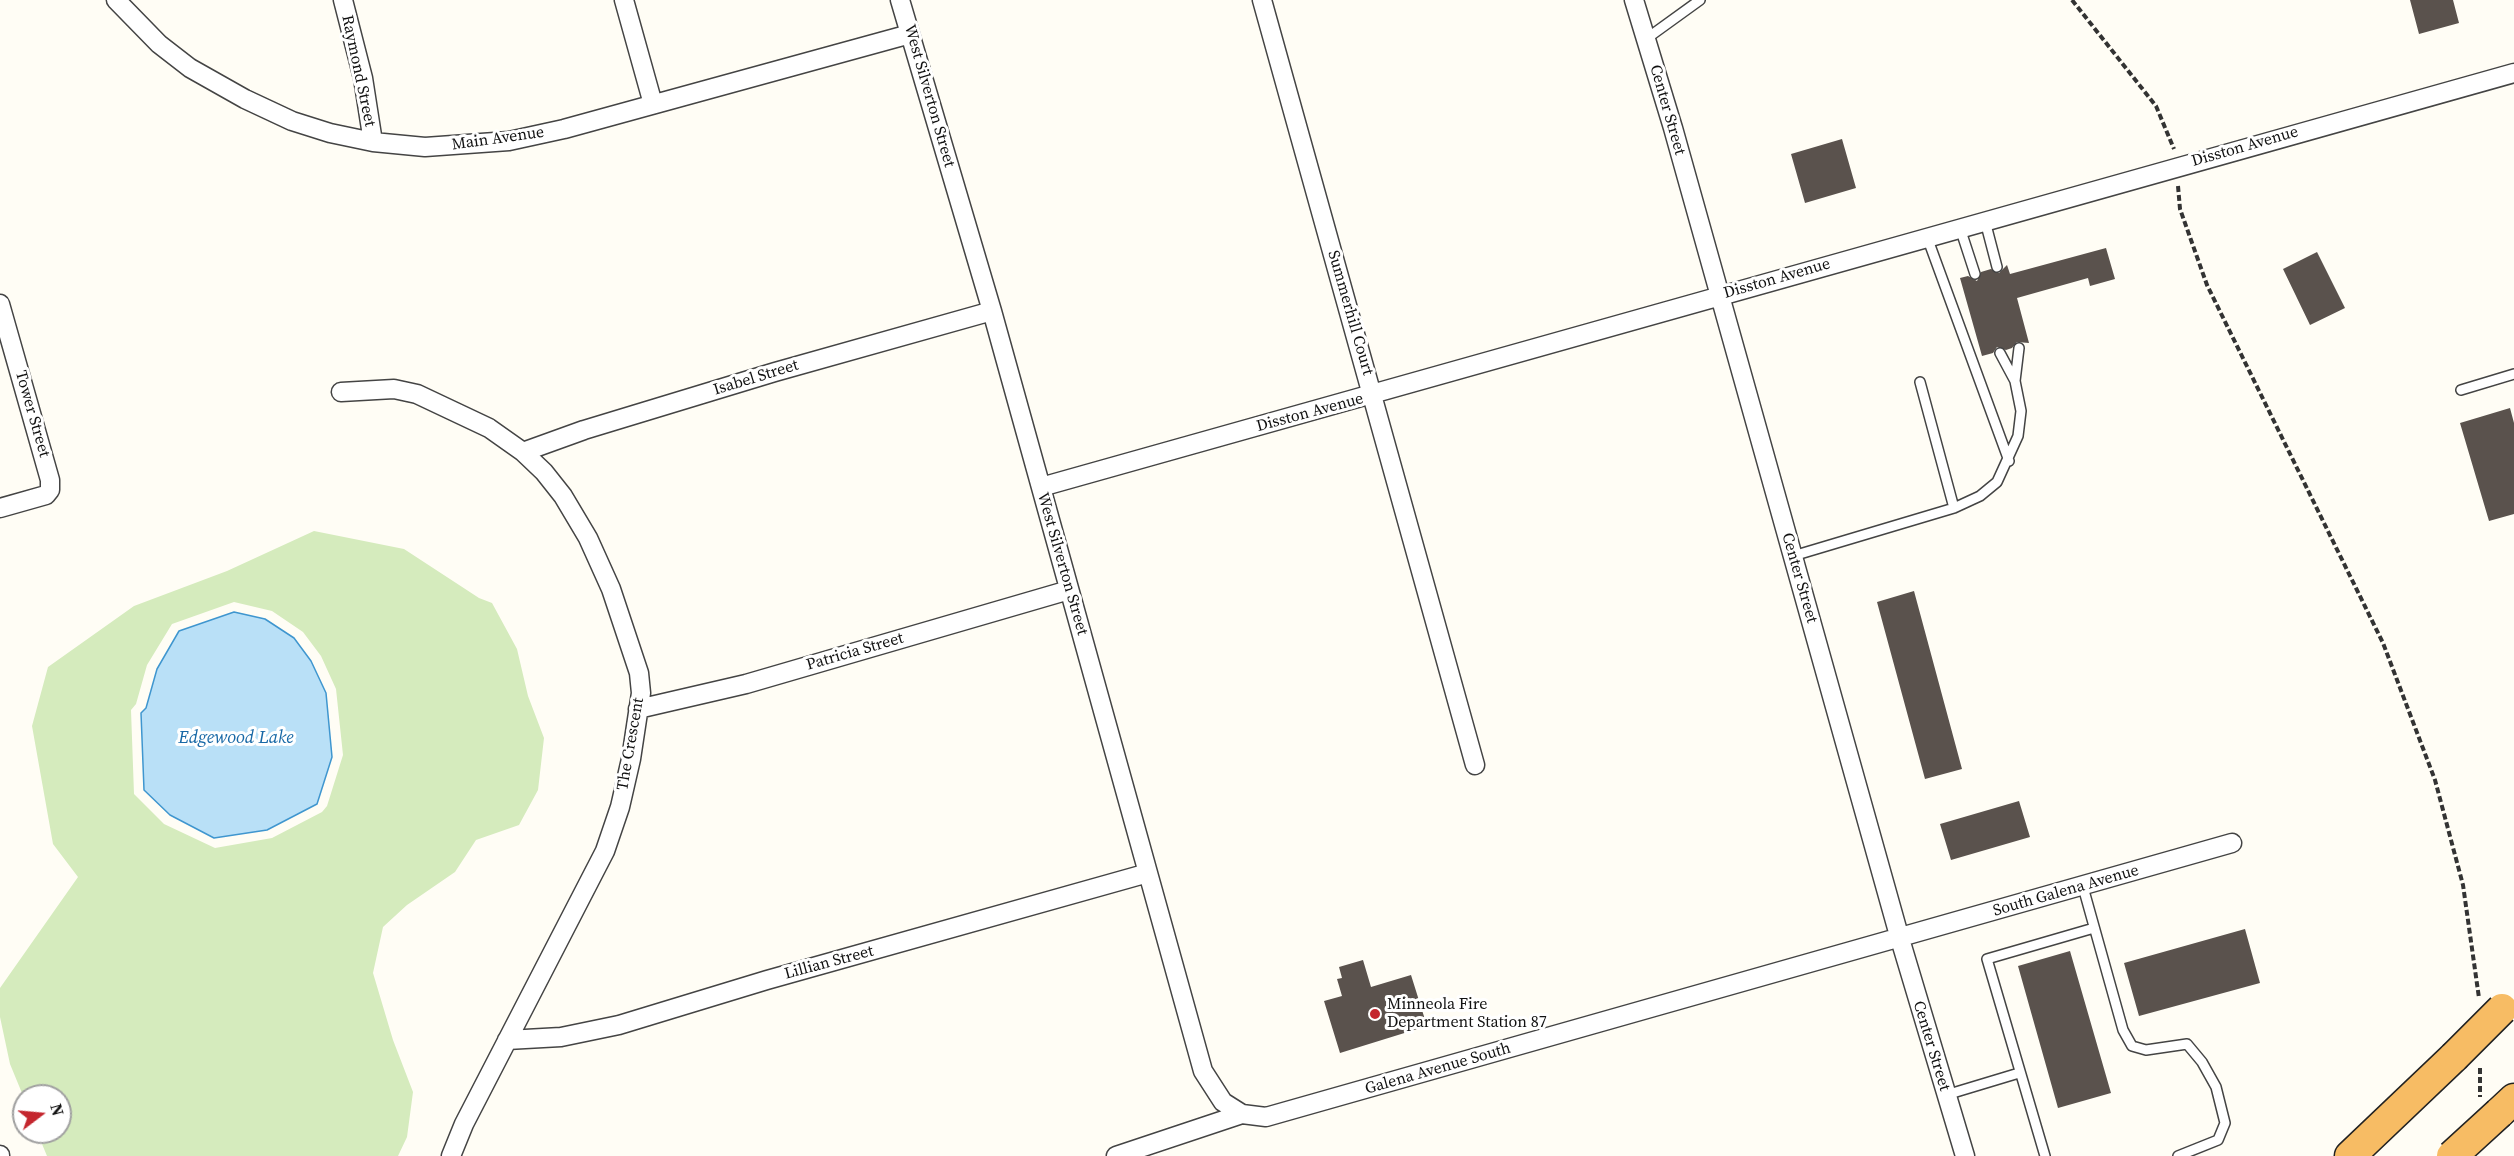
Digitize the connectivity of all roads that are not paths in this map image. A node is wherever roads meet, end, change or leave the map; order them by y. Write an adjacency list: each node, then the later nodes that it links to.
1 (116, 0): 12 (street, Main Avenue)
2 (343, 0): 12 (street, Raymond Street)
3 (624, 0): 11 (street)
4 (900, 0): 8 (street, West Silverton Street)
5 (1262, 0): 28 (street, Summerhill Court)
6 (1634, 0): 9 (street, Center Street)
7 (1700, 0): 9 (lane)
8 (910, 34): 11 (street, Main Avenue); 20 (street, West Silverton Street)
9 (1646, 39): 18 (street, Center Street)
10 (2514, 72): 13 (street, Disston Avenue)
11 (653, 104): 12 (street, Main Avenue)
12 (373, 142)
13 (1984, 221): 14 (street, Disston Avenue); 16 (lane)
14 (1960, 227): 15 (street, Disston Avenue); 17 (lane)
15 (1927, 237): 18 (street, Disston Avenue); 30 (lane)
16 (1997, 267)
17 (1975, 274)
18 (1719, 295): 28 (street, Disston Avenue); 34 (street, Center Street)
19 (0, 304): 32 (street, Tower Street)
20 (992, 311): 29 (street, Isabel Street); 31 (street, West Silverton Street)
21 (2019, 348): 24 (lane)
22 (2000, 352): 24 (lane)
23 (2514, 374): 26 (lane)
24 (2015, 381): 30 (lane)
25 (1920, 382): 33 (lane)
26 (2461, 390)
27 (341, 392): 29 (street, The Crescent)
28 (1373, 396): 31 (street, Disston Avenue); 37 (street, Summerhill Court)
29 (523, 452): 36 (street, The Crescent)
30 (2009, 461): 33 (lane)
31 (1041, 487): 35 (street, West Silverton Street)
32 (0, 508)
33 (1954, 508): 34 (lane)
34 (1792, 556): 42 (street, Center Street)
35 (1070, 590): 36 (street, Patricia Street); 39 (street, West Silverton Street)
36 (638, 709): 44 (street, The Crescent)
37 (1475, 765)
38 (2232, 843): 40 (street, South Galena Avenue)
39 (1148, 873): 44 (street, Lillian Street); 48 (street, West Silverton Street)
40 (2083, 887): 41 (lane); 42 (street, South Galena Avenue)
41 (2094, 928): 45 (lane); 53 (lane)
42 (1900, 939): 46 (street, Center Street); 48 (street, Galena Avenue South)
43 (2498, 1002): 54 (highway, bridge)
44 (507, 1040): 50 (street, The Crescent)
45 (2019, 1072): 46 (lane); 52 (lane)
46 (1946, 1095): 49 (street, Center Street)
47 (2498, 1106): 55 (highway, bridge)
48 (1242, 1114): 51 (street, Galena Avenue South)
49 (1963, 1155)
50 (451, 1156)
51 (1116, 1156)
52 (2045, 1156)
53 (2178, 1156)
54 (2350, 1156)
55 (2452, 1156)

